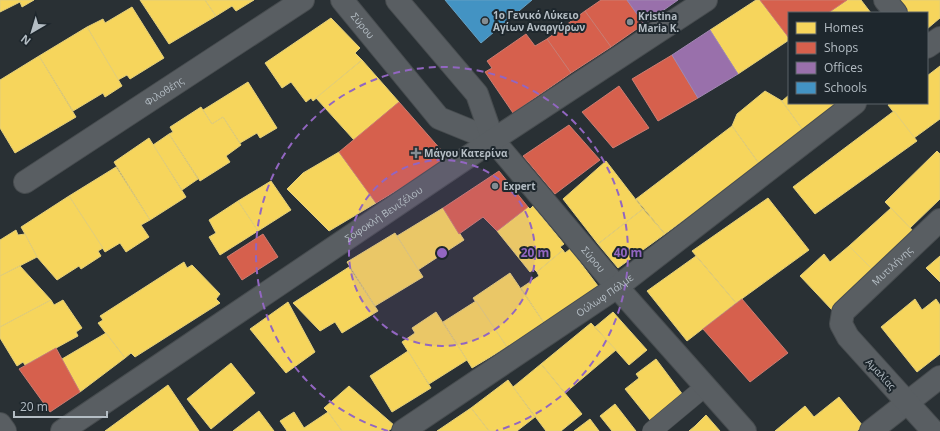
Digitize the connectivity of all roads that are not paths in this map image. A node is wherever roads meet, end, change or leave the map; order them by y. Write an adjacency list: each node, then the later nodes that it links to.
1 (303, 0): 11 (street, Φιλοθέης)
2 (342, 0): 10 (street, Σύρου)
3 (397, 0): 10 (street, Σύρου)
4 (706, 0): 10 (street, Σοφοκλή Βενιζέλου)
5 (885, 0): 6 (street)
6 (895, 12)
7 (940, 38): 8 (street)
8 (928, 46)
9 (854, 104): 13 (street, Ούλωφ Πάλμε)
10 (493, 140): 13 (street, Σύρου); 20 (street, Σοφοκλή Βενιζέλου)
11 (25, 182)
12 (940, 220): 14 (street, Μυτιλήνης)
13 (617, 286): 16 (street, Σύρου); 21 (street, Ούλωφ Πάλμε)
14 (843, 312): 17 (street, Αμαλίας)
15 (940, 377): 17 (street)
16 (706, 386): 22 (lane); 23 (street, Σύρου)
17 (908, 403): 24 (street); 25 (street, Αμαλίας)
18 (0, 424): 19 (street)
19 (5, 431)
20 (62, 431)
21 (403, 431)
22 (652, 431)
23 (745, 431)
24 (871, 431)
25 (933, 431)

